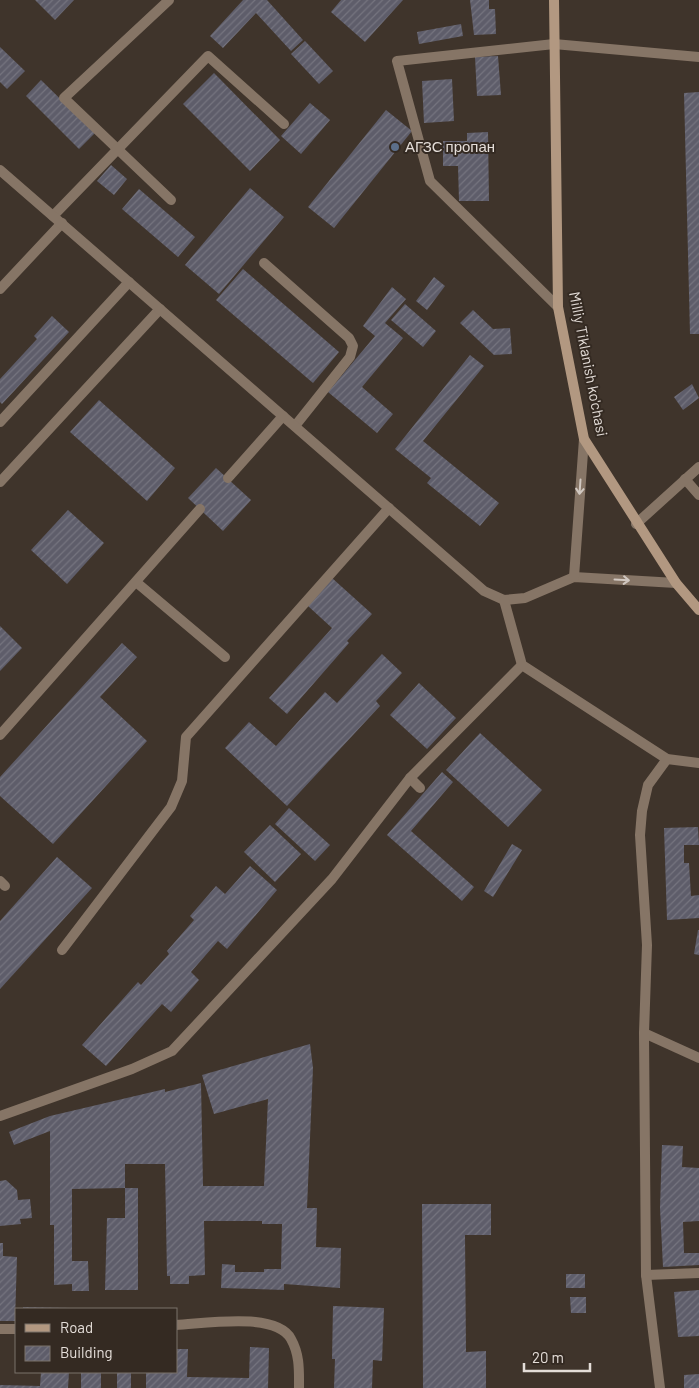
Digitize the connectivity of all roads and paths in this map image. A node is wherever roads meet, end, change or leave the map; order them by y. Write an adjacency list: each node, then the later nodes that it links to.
1 (169, 0): 6 (street)
2 (554, 0): 3 (main road, Milliy Tiklanish ko'chasi)
3 (554, 44): 4 (street); 14 (main road, Milliy Tiklanish ko'chasi); 14 (street)
4 (699, 57)
5 (284, 124): 6 (street)
6 (118, 149): 8 (street); 9 (street)
7 (0, 170): 9 (street)
8 (171, 200)
9 (54, 216): 10 (street)
10 (62, 223): 12 (street); 13 (street)
11 (264, 263): 18 (street)
12 (129, 282): 15 (street); 17 (street)
13 (0, 289)
14 (558, 306): 19 (main road, Milliy Tiklanish ko'chasi)
15 (160, 309): 16 (street); 23 (street)
16 (283, 416): 18 (street); 21 (street)
17 (0, 422)
18 (294, 426): 25 (street)
19 (584, 439): 27 (main road, Milliy Tiklanish ko'chasi); 28 (street, one-way to 28)
20 (699, 467): 22 (street)
21 (228, 478)
22 (685, 479): 24 (street); 27 (street)
23 (0, 482)
24 (699, 495)
25 (389, 508): 31 (street); 40 (street)
26 (200, 509): 29 (street)
27 (636, 524): 30 (main road, Milliy Tiklanish ko'chasi)
28 (574, 577): 30 (street, one-way to 30); 31 (street)
29 (136, 582): 33 (street); 35 (street)
30 (676, 583): 32 (main road, Milliy Tiklanish ko'chasi)
31 (504, 600): 34 (street)
32 (699, 610)
33 (225, 657)
34 (522, 665): 36 (street); 38 (street)
35 (0, 736)
36 (667, 758): 37 (street); 41 (street)
37 (699, 763)
38 (410, 778): 39 (street); 43 (street)
39 (420, 788)
40 (62, 950)
41 (644, 1033): 42 (street); 45 (street)
42 (699, 1058)
43 (0, 1116)
44 (699, 1273): 45 (street)
45 (646, 1275): 50 (street)
46 (178, 1325): 49 (street)
47 (0, 1328): 48 (street)
48 (15, 1329)
49 (299, 1388)
50 (660, 1388)

